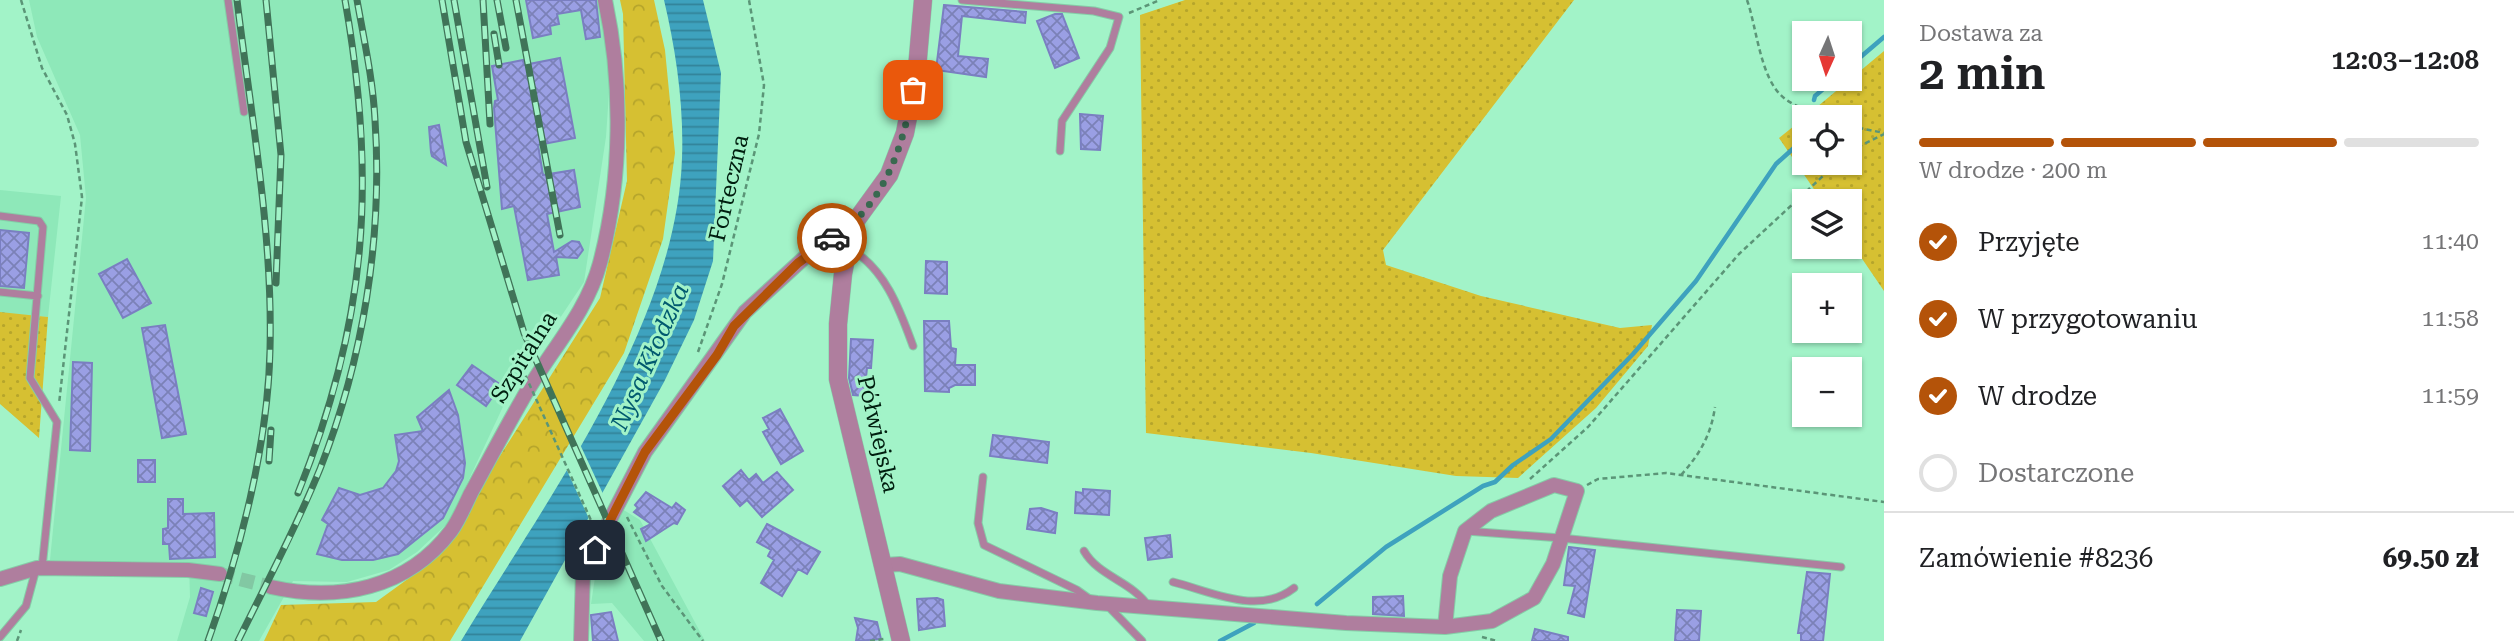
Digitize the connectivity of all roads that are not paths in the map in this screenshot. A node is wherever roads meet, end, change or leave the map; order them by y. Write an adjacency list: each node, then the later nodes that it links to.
1 (228, 0): 5 (lane)
2 (605, 0): 23 (street, Szpitalna)
3 (923, 0): 8 (street, Półwiejska)
4 (962, 0): 6 (lane)
5 (244, 112)
6 (1060, 151)
7 (0, 216): 11 (lane)
8 (852, 226): 9 (street, Półwiejska); 31 (street)
9 (848, 248): 12 (lane); 17 (street, Półwiejska)
10 (0, 292): 11 (lane)
11 (38, 296): 19 (lane)
12 (913, 346)
13 (984, 477): 25 (lane)
14 (1465, 531): 15 (lane); 15 (street); 28 (street)
15 (1561, 538): 18 (lane); 28 (street)
16 (1084, 551): 26 (lane)
17 (885, 565): 25 (street); 30 (street, Półwiejska)
18 (1841, 567)
19 (39, 568): 20 (street); 21 (street); 29 (lane)
20 (220, 574)
21 (0, 579)
22 (1173, 582): 27 (lane)
23 (271, 587)
24 (1294, 588): 27 (lane)
25 (1100, 603): 26 (street); 32 (lane)
26 (1149, 608): 27 (street)
27 (1256, 610): 28 (street)
28 (1445, 627)
29 (0, 637)
30 (904, 640)
31 (582, 641)
32 (1142, 641)

